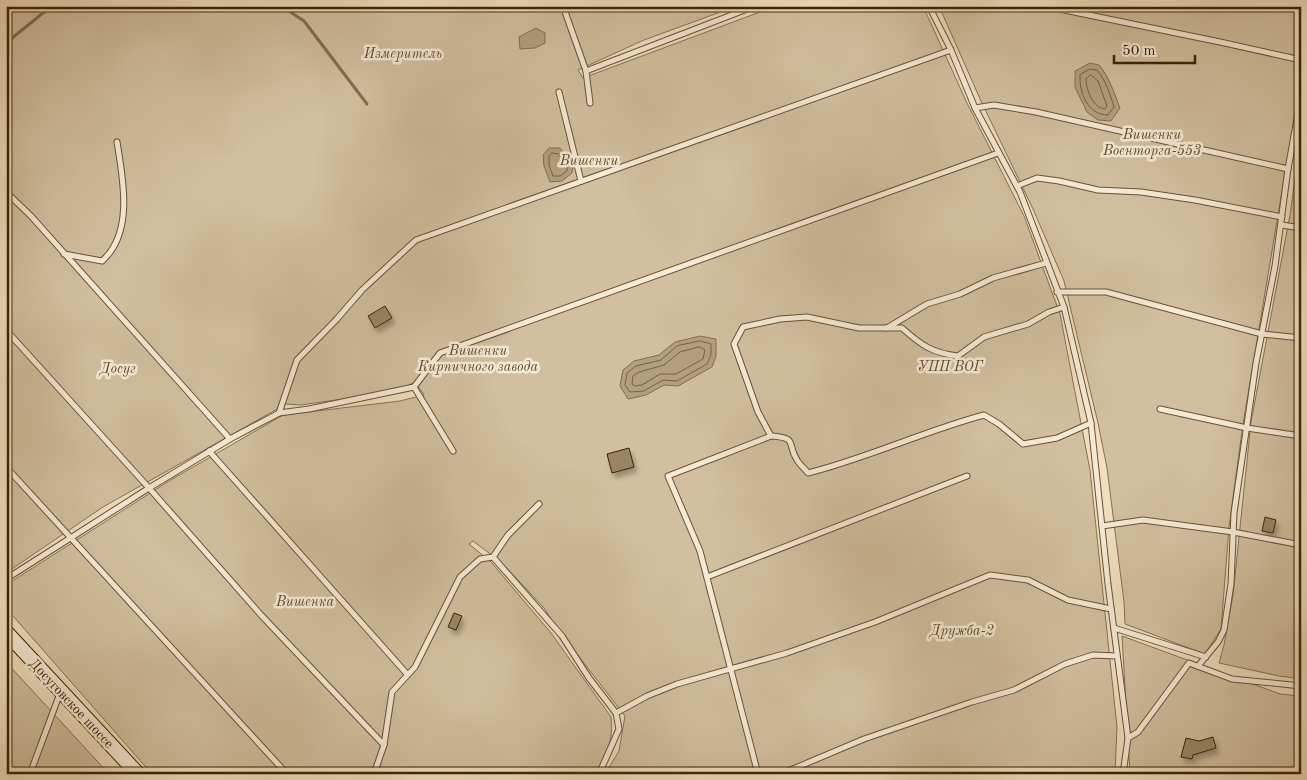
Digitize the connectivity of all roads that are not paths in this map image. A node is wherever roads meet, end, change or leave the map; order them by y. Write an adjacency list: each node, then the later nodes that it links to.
1 (564, 6): 7 (lane)
2 (755, 6): 7 (lane)
3 (929, 6): 5 (lane)
4 (1045, 6): 6 (lane)
5 (951, 50): 11 (lane); 16 (lane)
6 (1301, 60)
7 (586, 71): 10 (lane)
8 (559, 92): 16 (lane)
9 (1301, 97): 12 (lane)
10 (590, 103)
11 (975, 108): 14 (lane); 15 (lane)
12 (1298, 125): 15 (lane)
13 (117, 142): 22 (lane)
14 (998, 153): 17 (lane); 30 (lane)
15 (1288, 169): 19 (lane)
16 (581, 182): 32 (lane)
17 (1017, 186): 19 (lane); 23 (lane)
18 (6, 192): 22 (lane)
19 (1282, 217): 20 (lane)
20 (1282, 225): 21 (lane); 28 (lane)
21 (1301, 228)
22 (64, 254): 37 (lane)
23 (1046, 263): 24 (lane); 26 (lane)
24 (1057, 292): 25 (lane); 28 (lane)
25 (1064, 307): 26 (lane); 33 (lane)
26 (887, 328): 35 (lane)
27 (6, 330): 42 (lane)
28 (1262, 334): 29 (lane); 34 (lane)
29 (1301, 338)
30 (414, 387): 32 (lane); 38 (lane)
31 (1160, 410): 34 (lane)
32 (278, 413): 37 (lane)
33 (1090, 423): 35 (lane); 44 (lane)
34 (1247, 428): 36 (lane); 45 (lane)
35 (771, 436): 49 (lane)
36 (1301, 436)
37 (230, 439): 39 (lane)
38 (454, 451)
39 (209, 452): 42 (lane); 58 (lane)
40 (6, 467): 46 (lane)
41 (967, 476): 49 (lane)
42 (149, 488): 46 (lane); 63 (lane)
43 (539, 504): 48 (lane)
44 (1102, 526): 45 (lane); 51 (lane)
45 (1234, 532): 47 (lane); 55 (lane)
46 (71, 539): 50 (lane); 66 (lane)
47 (1301, 545)
48 (493, 557): 58 (lane); 61 (lane)
49 (707, 577): 57 (lane)
50 (6, 579)
51 (1111, 609): 52 (lane); 57 (lane)
52 (1114, 628): 54 (lane); 55 (lane)
53 (6, 632): 60 (main road, Досуговское шоссе)
54 (1117, 656): 62 (lane); 70 (lane)
55 (1206, 657): 56 (lane)
56 (1198, 666): 59 (lane); 62 (lane)
57 (731, 670): 61 (lane); 69 (lane)
58 (407, 674): 63 (lane)
59 (1301, 686)
60 (61, 690): 64 (lane); 65 (main road, Досуговское шоссе)
61 (616, 713): 68 (lane)
62 (1128, 738): 71 (lane)
63 (384, 745): 67 (lane)
64 (30, 774)
65 (138, 774)
66 (287, 774)
67 (374, 774)
68 (599, 774)
69 (758, 774)
70 (781, 774)
71 (1123, 774)

